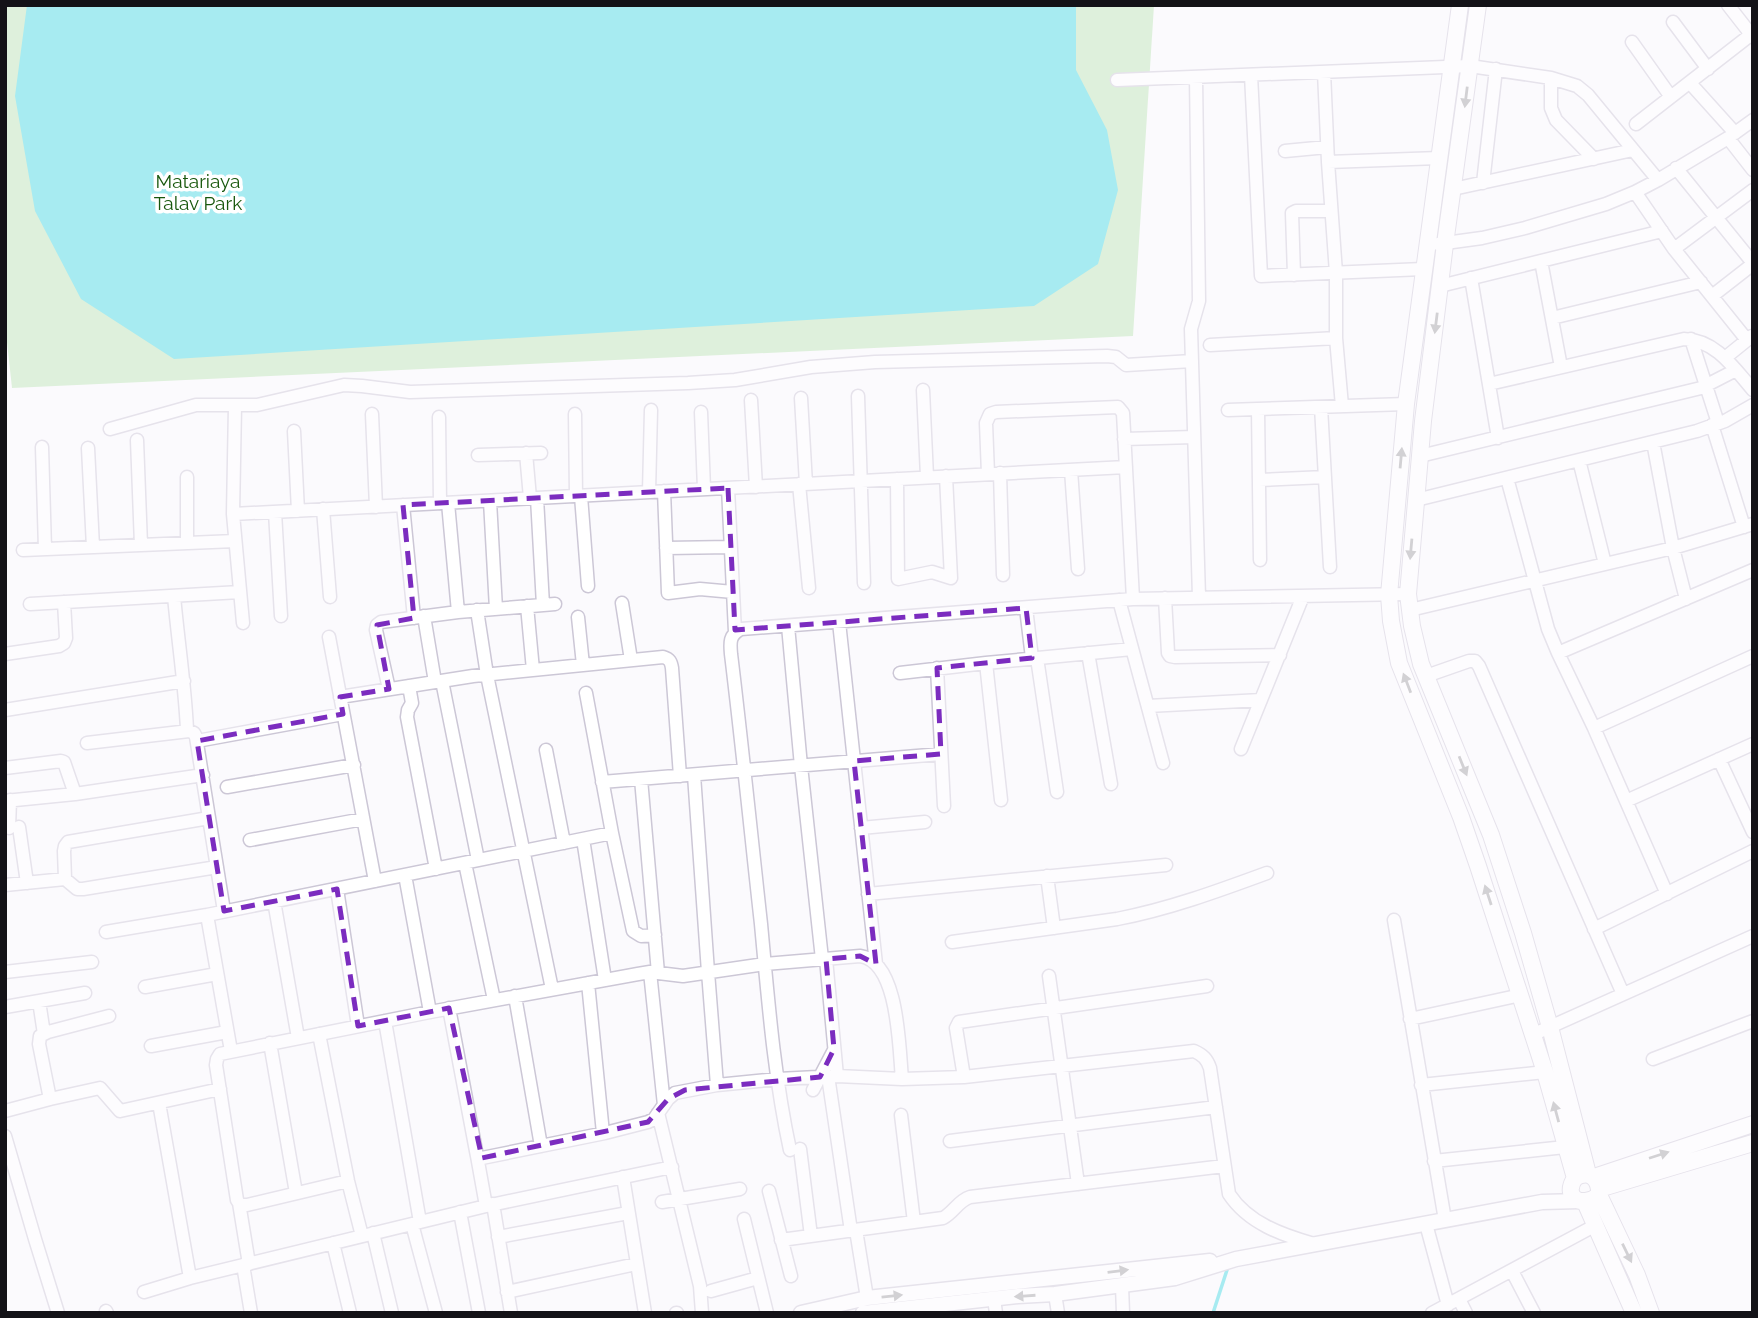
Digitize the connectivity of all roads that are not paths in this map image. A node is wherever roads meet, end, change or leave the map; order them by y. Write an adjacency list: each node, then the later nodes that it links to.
1 (1460, 5): 7 (main road)
2 (1478, 5): 8 (main road)
3 (1728, 5): 5 (street)
4 (1673, 22): 10 (street)
5 (1752, 35): 10 (street)
6 (1632, 42): 17 (street)
7 (1452, 66): 8 (street); 11 (street); 24 (main road)
8 (1470, 66): 9 (street); 31 (main road, one-way to 31)
9 (1496, 69): 14 (street); 30 (street)
10 (1708, 69): 16 (street)
11 (1324, 72): 12 (street); 21 (street)
12 (1251, 75): 13 (street); 44 (street)
13 (1196, 77): 15 (street); 55 (street)
14 (1551, 78): 22 (street); 25 (street)
15 (1117, 80)
16 (1690, 83): 17 (street); 20 (street)
17 (1671, 97): 19 (street)
18 (1753, 120): 20 (street)
19 (1636, 124)
20 (1732, 135): 27 (street); 28 (street)
21 (1327, 147): 23 (street); 26 (street)
22 (1633, 150): 25 (street); 29 (street)
23 (1285, 151)
24 (1439, 158): 26 (street); 38 (main road)
25 (1594, 159): 30 (street)
26 (1328, 162): 34 (street)
27 (1676, 168): 29 (street); 35 (street)
28 (1753, 170)
29 (1658, 180): 33 (street)
30 (1483, 183): 31 (street)
31 (1454, 189): 37 (main road)
32 (1753, 190): 35 (street)
33 (1635, 192): 36 (street); 37 (street)
34 (1331, 211): 43 (street); 44 (street)
35 (1716, 217): 39 (street); 41 (street)
36 (1662, 231): 39 (street); 40 (street)
37 (1445, 244): 38 (street); 47 (main road)
38 (1427, 245): 42 (main road)
39 (1674, 248): 46 (street)
40 (1541, 261): 45 (street); 49 (street)
41 (1753, 263): 48 (street)
42 (1423, 269): 43 (street); 65 (main road)
43 (1336, 273): 44 (street); 50 (street)
44 (1294, 275)
45 (1471, 278): 47 (street); 58 (street)
46 (1701, 282): 48 (street); 49 (street)
47 (1440, 286): 90 (main road, one-way to 90)
48 (1712, 296): 51 (street)
49 (1552, 318): 56 (street)
50 (1336, 338): 53 (street); 68 (street)
51 (1750, 338): 54 (street)
52 (1690, 339): 54 (street); 56 (street); 59 (street)
53 (1210, 345)
54 (1726, 357): 57 (street)
55 (1192, 361): 67 (street); 80 (street)
56 (1561, 368): 58 (street)
57 (1737, 370): 59 (street); 61 (street)
58 (1489, 384): 81 (street)
59 (1705, 386): 77 (street); 81 (street)
60 (923, 390): 96 (street)
61 (1753, 390)
62 (858, 396): 102 (street)
63 (801, 398): 103 (street)
64 (751, 400): 104 (street)
65 (1406, 404): 68 (street); 142 (main road, one-way to 65)
66 (1753, 405): 77 (street)
67 (234, 406): 78 (street); 119 (street)
68 (1342, 406): 69 (street)
69 (1321, 407): 70 (street); 98 (street)
70 (1258, 409): 72 (street); 101 (street)
71 (650, 410): 108 (street)
72 (1228, 410)
73 (701, 412): 106 (street)
74 (372, 414): 115 (street)
75 (575, 414): 109 (street)
76 (439, 417): 113 (street)
77 (1715, 424): 84 (street); 120 (street)
78 (110, 429)
79 (294, 431): 117 (street)
80 (1194, 437): 82 (street); 146 (street)
81 (1498, 438): 90 (street)
82 (1124, 439): 92 (street); 94 (street)
83 (137, 440): 123 (street)
84 (1653, 442): 91 (street); 127 (street)
85 (42, 447): 128 (street)
86 (88, 448): 124 (street)
87 (526, 453): 88 (street); 89 (street); 110 (street)
88 (541, 453)
89 (478, 455)
90 (1420, 456): 111 (main road)
91 (1579, 460): 99 (street); 131 (street)
92 (1126, 467): 93 (street); 147 (street)
93 (1072, 470): 94 (street); 133 (street)
94 (994, 474): 97 (street); 135 (street)
95 (187, 477): 122 (street)
96 (927, 477): 97 (street); 100 (street)
97 (946, 477): 100 (street)
98 (1325, 477): 101 (street); 132 (street)
99 (1507, 478): 111 (street); 136 (street)
100 (897, 479): 102 (street)
101 (1259, 480): 130 (street)
102 (861, 481): 103 (street); 137 (street)
103 (803, 484): 104 (street); 139 (street)
104 (755, 486): 105 (street)
105 (727, 488): 106 (street); 125 (street)
106 (704, 489): 107 (street)
107 (664, 491): 108 (street); 126 (street)
108 (649, 492): 109 (street)
109 (579, 496): 110 (street); 138 (street)
110 (533, 498): 112 (street); 155 (street)
111 (1416, 500): 152 (main road, one-way to 152)
112 (490, 501): 113 (street); 157 (street)
113 (444, 503): 114 (street); 159 (street)
114 (403, 505): 115 (street); 161 (street)
115 (376, 507): 116 (street)
116 (323, 509): 117 (street); 145 (street)
117 (298, 511): 118 (street)
118 (275, 512): 119 (street); 160 (street)
119 (233, 514): 121 (street)
120 (1748, 525): 127 (street)
121 (235, 541): 122 (street); 140 (street)
122 (187, 543): 123 (street)
123 (141, 545): 124 (street)
124 (93, 547): 128 (street)
125 (731, 547): 126 (street); 141 (street)
126 (666, 548): 141 (street)
127 (1673, 548): 131 (street); 149 (street)
128 (45, 549): 129 (street)
129 (23, 550)
130 (1260, 560)
131 (1605, 564): 136 (street)
132 (1330, 567)
133 (1078, 569)
134 (1753, 570): 149 (street)
135 (1003, 575)
136 (1534, 582): 152 (street); 170 (street)
137 (864, 583)
138 (589, 586)
139 (809, 588)
140 (240, 592): 143 (street); 164 (street)
141 (733, 592): 166 (street)
142 (1389, 594): 144 (street); 152 (street); 271 (main road, one-way to 142)
143 (174, 596): 151 (street); 183 (street)
144 (1303, 596): 146 (street); 172 (street)
145 (330, 597)
146 (1199, 597): 148 (street)
147 (1133, 598): 148 (street); 150 (street)
148 (1165, 598): 172 (street)
149 (1686, 599): 170 (street)
150 (1119, 600): 156 (street); 168 (street)
151 (64, 602): 154 (street); 171 (street)
152 (1409, 602): 182 (main road)
153 (622, 603): 175 (street)
154 (30, 604)
155 (527, 606): 157 (street); 179 (street)
156 (1026, 608): 163 (street); 174 (street)
157 (496, 609): 158 (street)
158 (477, 610): 159 (street); 181 (street)
159 (458, 612): 161 (street)
160 (281, 616)
161 (419, 617): 184 (street); 186 (street)
162 (578, 617): 177 (street)
163 (839, 622): 165 (street); 201 (street)
164 (243, 623)
165 (789, 626): 166 (street); 204 (street)
166 (735, 632): 206 (street)
167 (329, 637): 188 (street)
168 (1132, 649): 169 (street); 190 (street)
169 (1088, 653): 174 (street); 212 (street)
170 (1558, 653): 193 (street)
171 (5, 654)
172 (1280, 655): 189 (street)
173 (1753, 656): 193 (street)
174 (1034, 658): 176 (street); 214 (street)
175 (631, 660): 177 (street); 209 (street)
176 (986, 663): 178 (street); 217 (street)
177 (583, 664): 179 (street)
178 (937, 668): 180 (street); 199 (street)
179 (533, 670): 181 (street)
180 (900, 673)
181 (487, 675): 184 (street); 229 (street)
182 (1426, 676): 250 (street); 284 (main road, one-way to 284)
183 (184, 681): 191 (street); 194 (street)
184 (438, 681): 185 (street); 231 (street)
185 (409, 686): 186 (street); 234 (street)
186 (389, 689): 188 (street)
187 (586, 693): 211 (street)
188 (340, 697): 192 (street)
189 (1261, 700): 190 (street); 197 (street)
190 (1148, 706): 202 (street)
191 (5, 710)
192 (343, 715): 194 (street); 203 (street)
193 (1594, 728): 218 (street)
194 (193, 736): 195 (street); 207 (street)
195 (87, 743)
196 (1753, 744): 200 (street)
197 (1241, 749)
198 (546, 750): 228 (street)
199 (941, 754): 201 (street); 219 (street)
200 (1719, 759): 218 (street); 224 (street)
201 (854, 761): 204 (street); 223 (street)
202 (1163, 763)
203 (354, 765): 213 (street); 221 (street)
204 (801, 766): 206 (street); 255 (street)
205 (5, 768): 215 (street)
206 (745, 770): 208 (street); 257 (street)
207 (203, 775): 215 (street); 220 (street)
208 (694, 775): 209 (street); 261 (street)
209 (680, 776): 210 (street)
210 (641, 779): 211 (street); 252 (street)
211 (602, 782): 225 (street)
212 (1111, 784)
213 (227, 787)
214 (1057, 792)
215 (75, 793): 216 (street)
216 (7, 800): 240 (street)
217 (1002, 800)
218 (1626, 801): 244 (street)
219 (944, 806)
220 (209, 818): 233 (street); 238 (street)
221 (363, 819): 227 (street); 239 (street)
222 (925, 822): 223 (street)
223 (861, 828): 243 (street)
224 (1753, 832)
225 (612, 833): 226 (street); 252 (street)
226 (583, 839): 228 (street); 264 (street)
227 (250, 840)
228 (564, 843): 229 (street)
229 (523, 851): 231 (street); 268 (street)
230 (1753, 851): 244 (street)
231 (472, 861): 234 (street); 273 (street)
232 (1166, 865): 237 (street)
233 (217, 867): 238 (street); 246 (street)
234 (436, 869): 236 (street)
235 (1267, 873): 249 (street)
236 (405, 875): 239 (street); 278 (street)
237 (1047, 876): 243 (street); 249 (street)
238 (65, 879): 240 (street)
239 (375, 881): 242 (street)
240 (27, 883): 241 (street)
241 (5, 885)
242 (337, 889): 245 (street); 283 (street)
243 (869, 894): 258 (street)
244 (1667, 894): 250 (street)
245 (274, 901): 246 (street); 289 (street)
246 (224, 911): 247 (street)
247 (207, 915): 251 (street); 262 (street)
248 (1394, 920): 280 (street)
249 (1054, 928): 254 (street)
250 (1594, 929): 270 (street)
251 (106, 932)
252 (655, 935): 260 (street)
253 (1753, 936): 270 (street)
254 (952, 942)
255 (824, 959): 257 (street); 258 (street); 296 (street)
256 (92, 962): 259 (street)
257 (765, 964): 261 (street); 298 (street)
258 (876, 964): 299 (street)
259 (5, 972)
260 (654, 972): 261 (street); 264 (street); 307 (street)
261 (708, 972): 300 (street)
262 (217, 974): 267 (street); 285 (street)
263 (1049, 976): 276 (street)
264 (605, 980): 265 (street)
265 (588, 983): 268 (street); 312 (street)
266 (1207, 986): 276 (street)
267 (145, 987)
268 (552, 989): 272 (street)
269 (86, 993): 274 (street)
270 (1623, 994): 284 (street)
271 (1521, 995): 280 (street); 288 (main road)
272 (514, 996): 273 (street); 316 (street)
273 (494, 1000): 277 (street)
274 (39, 1001): 275 (street); 286 (street)
275 (5, 1007)
276 (1055, 1007): 294 (street); 297 (street)
277 (449, 1008): 278 (street); 318 (street)
278 (430, 1012): 281 (street)
279 (109, 1016): 286 (street)
280 (1410, 1019): 301 (street)
281 (385, 1021): 283 (street); 338 (street)
282 (1752, 1023): 293 (street)
283 (358, 1026): 287 (street)
284 (1550, 1027): 288 (street); 325 (main road)
285 (227, 1032): 291 (street); 292 (street)
286 (44, 1034): 304 (street)
287 (319, 1034): 289 (street); 323 (street)
288 (1532, 1035): 295 (main road)
289 (298, 1038): 290 (street)
290 (270, 1043): 292 (street); 328 (street)
291 (151, 1046)
292 (231, 1051): 302 (street)
293 (1653, 1059)
294 (1063, 1066): 297 (street); 306 (street); 311 (street)
295 (1545, 1072): 301 (street); 317 (main road, one-way to 295)
296 (828, 1076): 298 (street); 299 (street); 303 (street); 341 (street)
297 (964, 1077): 299 (street)
298 (778, 1079): 300 (street); 343 (street)
299 (902, 1079)
300 (717, 1085): 307 (street)
301 (1421, 1086): 319 (street)
302 (220, 1089): 305 (street); 331 (street)
303 (813, 1090)
304 (50, 1099): 305 (street); 308 (street)
305 (159, 1103): 354 (street)
306 (1216, 1107): 311 (street); 320 (street)
307 (661, 1109): 312 (street); 321 (street)
308 (5, 1111)
309 (901, 1115): 337 (street)
310 (1753, 1124): 325 (main road, one-way to 310)
311 (1070, 1125): 314 (street); 324 (street)
312 (603, 1133): 316 (street)
313 (5, 1136): 363 (street)
314 (950, 1141)
315 (1753, 1143): 325 (main road)
316 (541, 1146): 318 (street)
317 (1565, 1147): 319 (street); 325 (main road)
318 (477, 1156): 332 (street)
319 (1434, 1161): 336 (street)
320 (1224, 1166): 324 (street); 347 (street)
321 (672, 1167): 322 (street); 329 (street)
322 (623, 1177): 332 (street); 334 (street)
323 (348, 1181): 328 (street); 342 (street)
324 (1078, 1184): 337 (street)
325 (1586, 1187): 336 (street); 340 (main road); 380 (main road, one-way to 380)
326 (740, 1189): 329 (street)
327 (769, 1191): 345 (street)
328 (296, 1194): 331 (street)
329 (680, 1199): 330 (street); 371 (street)
330 (662, 1202)
331 (239, 1203): 350 (street)
332 (490, 1205): 333 (street); 344 (street)
333 (460, 1212): 338 (street); 368 (street)
334 (628, 1213): 344 (street); 349 (street)
335 (744, 1219): 353 (street)
336 (1445, 1220): 339 (street)
337 (914, 1222): 341 (street)
338 (416, 1223): 342 (street); 367 (street)
339 (1426, 1224): 347 (street); 360 (street)
340 (1596, 1225): 351 (street); 379 (main road)
341 (853, 1231): 343 (street); 361 (street)
342 (368, 1235): 346 (street); 366 (street)
343 (811, 1236): 345 (street)
344 (498, 1237): 358 (street)
345 (781, 1240): 352 (street)
346 (333, 1243): 350 (street); 365 (street)
347 (1314, 1244): 348 (street)
348 (1236, 1259): 355 (street); 361 (street, one-way to 348)
349 (636, 1264): 358 (street); 370 (street)
350 (246, 1265): 354 (street); 364 (street)
351 (1512, 1270): 360 (street); 378 (street)
352 (790, 1276)
353 (758, 1278): 356 (street); 372 (street)
354 (190, 1279): 357 (street)
355 (1122, 1286): 359 (street); 375 (street)
356 (711, 1291)
357 (144, 1292)
358 (507, 1292): 369 (street)
359 (1055, 1294): 362 (street, one-way to 362); 374 (street)
360 (1453, 1302): 376 (street); 377 (street)
361 (865, 1306): 362 (street); 373 (street)
362 (995, 1306)
363 (58, 1313)
364 (251, 1313)
365 (350, 1313)
366 (392, 1313)
367 (436, 1313)
368 (479, 1313)
369 (511, 1313)
370 (645, 1313)
371 (702, 1313)
372 (767, 1313)
373 (801, 1313)
374 (1058, 1313)
375 (1123, 1313)
376 (1432, 1313)
377 (1466, 1313)
378 (1534, 1313)
379 (1634, 1313)
380 (1651, 1313)

